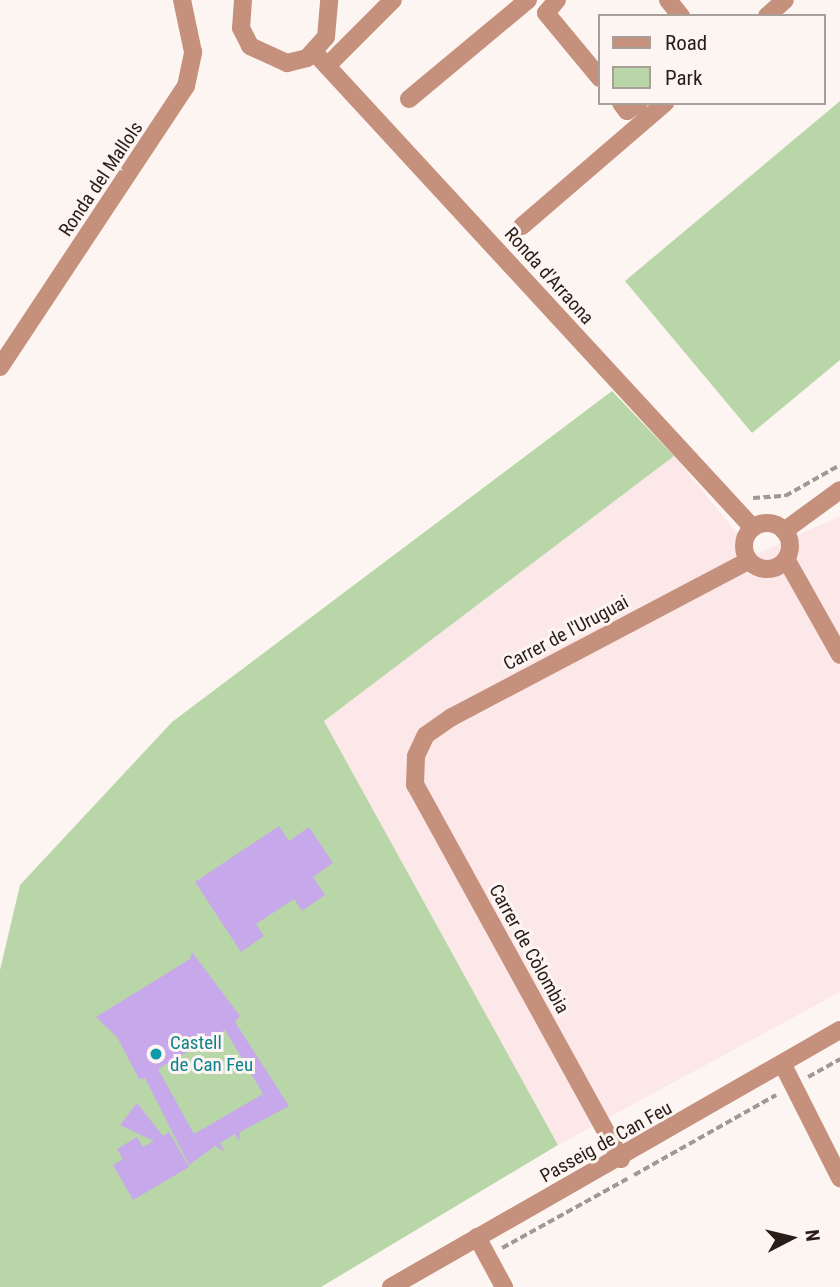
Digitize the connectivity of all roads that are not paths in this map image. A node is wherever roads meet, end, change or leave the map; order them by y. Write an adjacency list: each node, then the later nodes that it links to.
1 (182, 0): 19 (street, Ronda del Mallols)
2 (234, 0): 9 (street)
3 (393, 0): 12 (street)
4 (528, 0): 14 (street)
5 (556, 0): 13 (street)
6 (668, 0): 10 (street)
7 (785, 0): 11 (street)
8 (330, 2): 12 (street)
9 (242, 9): 12 (street)
10 (679, 14)
11 (769, 14)
12 (321, 59): 21 (street, Ronda d'Arraona)
13 (598, 76)
14 (409, 99)
15 (622, 105): 16 (street)
16 (636, 105)
17 (663, 105): 18 (street)
18 (522, 226)
19 (0, 367)
20 (840, 490): 22 (street)
21 (753, 528): 22 (street); 24 (street)
22 (784, 531): 23 (street)
23 (786, 559): 24 (street); 25 (street)
24 (748, 561): 26 (street, Carrer de l'Uruguai)
25 (840, 655)
26 (416, 756): 29 (street, Carrer de Còlombia)
27 (840, 1030): 28 (street, Passeig de Can Feu)
28 (783, 1065): 29 (street, Passeig de Can Feu); 30 (street)
29 (621, 1159): 31 (street, Passeig de Can Feu)
30 (840, 1178)
31 (477, 1237): 32 (street, Passeig de Can Feu); 33 (street)
32 (391, 1287)
33 (504, 1287)

